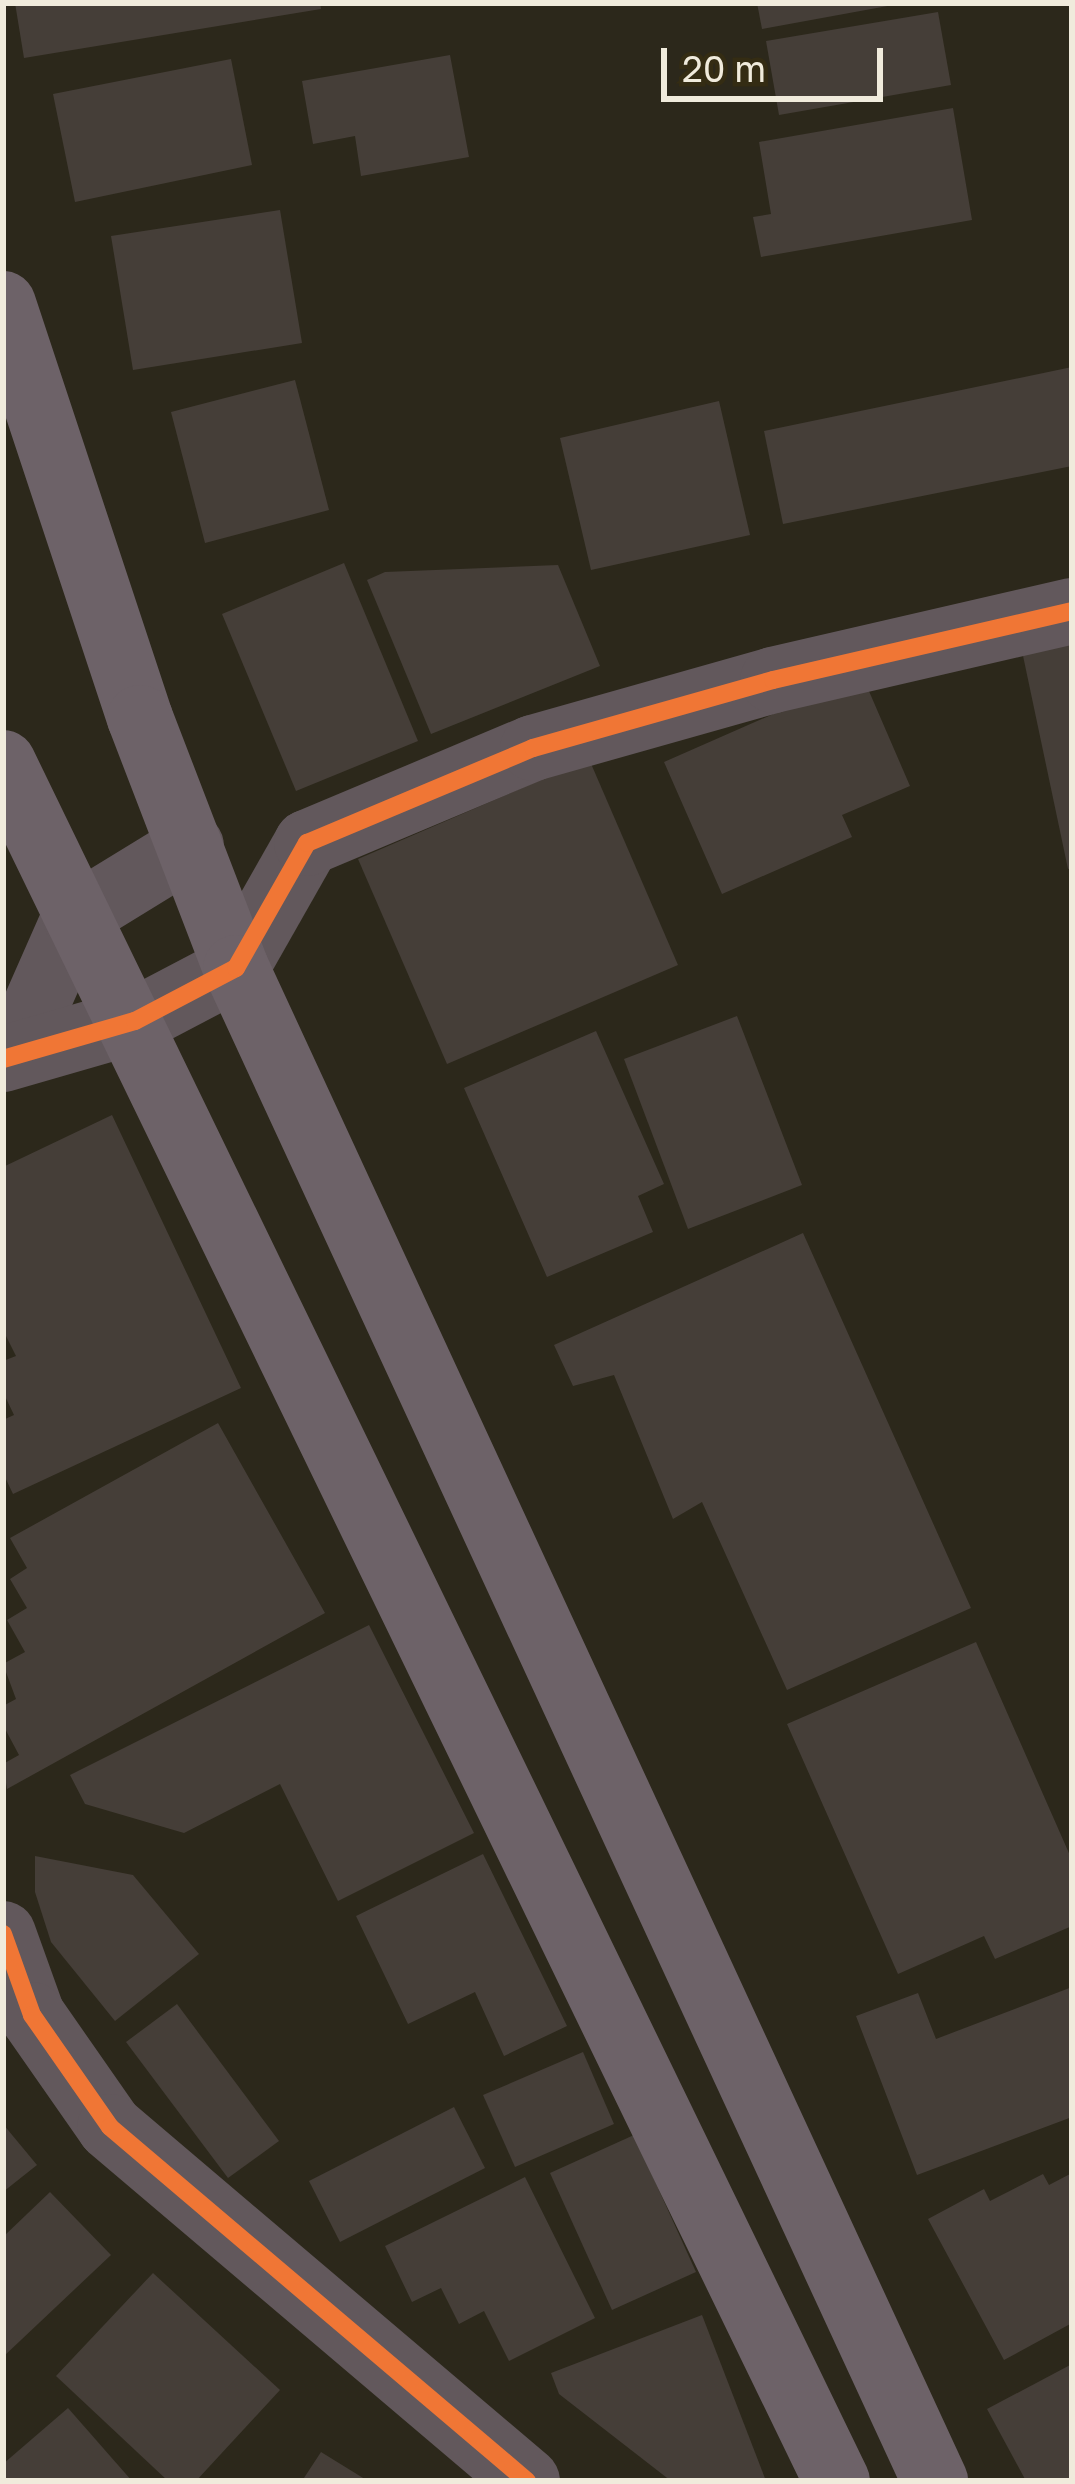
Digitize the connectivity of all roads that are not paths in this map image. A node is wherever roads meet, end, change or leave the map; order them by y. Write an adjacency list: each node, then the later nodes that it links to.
1 (3, 304): 4 (main road)
2 (1072, 611): 6 (street)
3 (3, 763): 5 (main road)
4 (191, 846): 5 (street); 6 (main road)
5 (75, 917): 7 (main road); 8 (street)
6 (236, 968): 7 (street); 12 (main road)
7 (135, 1021): 8 (street); 11 (main road)
8 (9, 1056)
9 (3, 1934): 10 (street)
10 (527, 2481)
11 (837, 2481)
12 (935, 2481)

